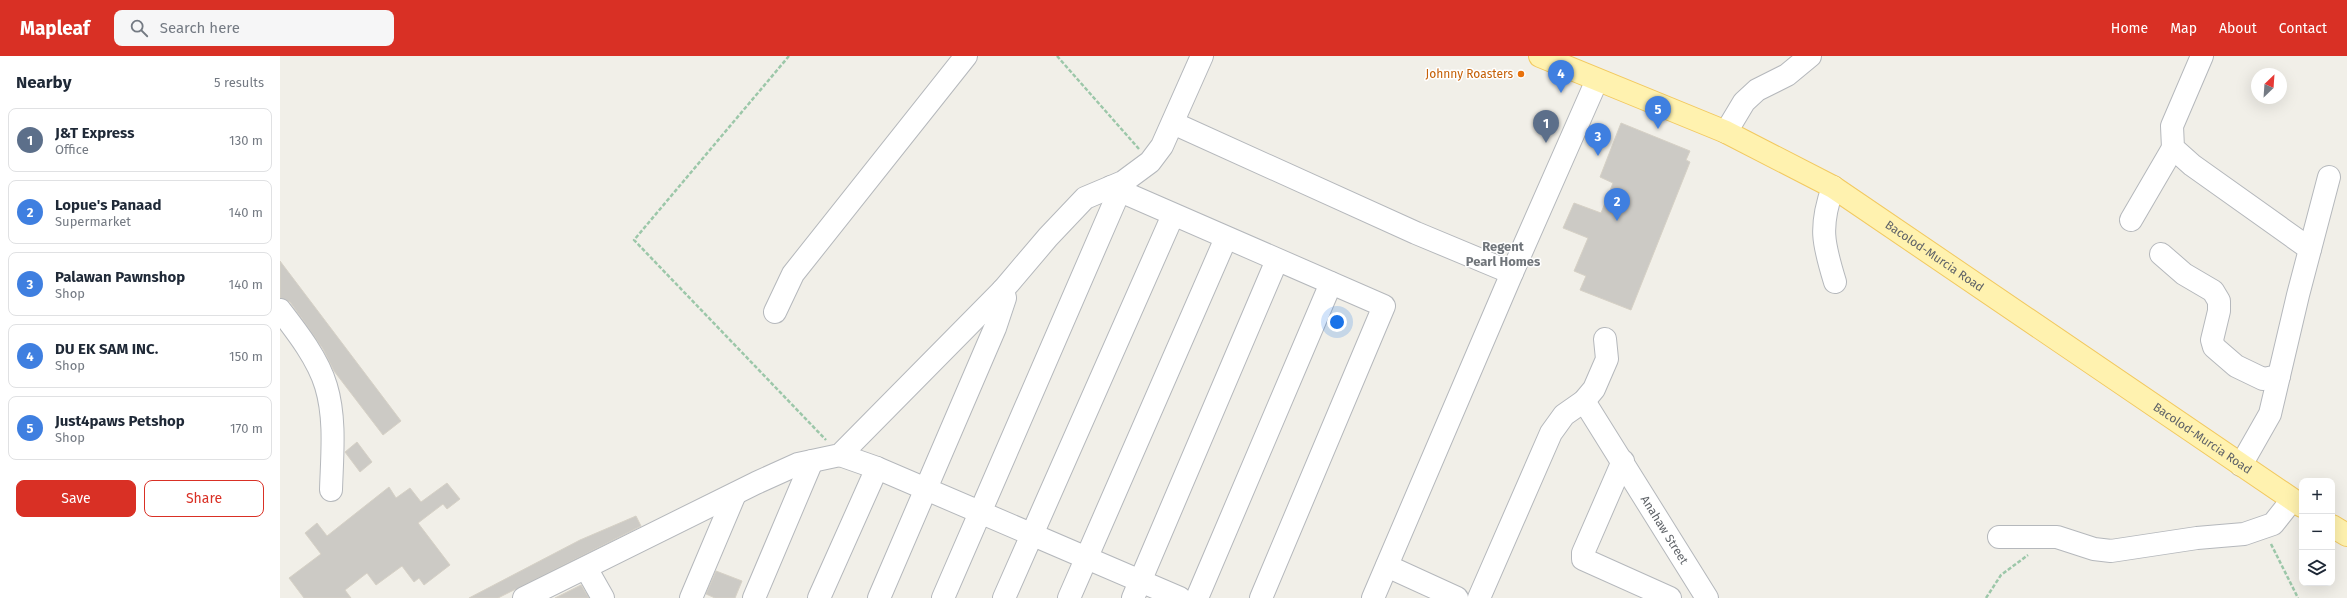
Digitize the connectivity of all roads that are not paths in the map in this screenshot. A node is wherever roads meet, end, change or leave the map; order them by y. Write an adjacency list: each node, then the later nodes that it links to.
1 (966, 56): 24 (street)
2 (1202, 56): 7 (street)
3 (1540, 56): 6 (main road, Bacolod-Murcia Road)
4 (1810, 56): 8 (street)
5 (2202, 56): 9 (street)
6 (1597, 80): 8 (main road, Bacolod-Murcia Road); 19 (street)
7 (1173, 123): 12 (street); 19 (street)
8 (1726, 132): 11 (main road, Bacolod-Murcia Road)
9 (2173, 148): 14 (street); 16 (street)
10 (2329, 177): 16 (street)
11 (1833, 187): 20 (street); 31 (main road, Bacolod-Murcia Road)
12 (1115, 189): 13 (street); 22 (street); 37 (street)
13 (1173, 215): 15 (street); 39 (street)
14 (2131, 220)
15 (1226, 238): 18 (street); 42 (street)
16 (2310, 249): 26 (street)
17 (2160, 254): 26 (street)
18 (1277, 260): 21 (street); 45 (street)
19 (1512, 272): 43 (street)
20 (1835, 282)
21 (1331, 283): 56 (street); 57 (street)
22 (1003, 290): 28 (street); 33 (street)
23 (280, 310): 34 (street)
24 (775, 312)
25 (1605, 339): 27 (street)
26 (2279, 376): 31 (street)
27 (1584, 401): 30 (street, Anahaw Street); 60 (street)
28 (840, 455): 29 (street); 32 (street)
29 (812, 461): 35 (street); 49 (street)
30 (1623, 461): 61 (street); 62 (street, Anahaw Street)
31 (2241, 465): 36 (main road, Bacolod-Murcia Road)
32 (877, 468): 33 (street); 50 (street)
33 (925, 488): 37 (street); 51 (street)
34 (331, 490)
35 (734, 494): 44 (street); 48 (street)
36 (2297, 503): 41 (street)
37 (980, 512): 39 (street); 52 (street)
38 (2335, 528): 40 (main road)
39 (1031, 534): 42 (street); 53 (street)
40 (2347, 536)
41 (1999, 537)
42 (1086, 558): 45 (street); 54 (street)
43 (1387, 566): 58 (street); 59 (street)
44 (586, 568): 46 (street); 47 (street)
45 (1136, 589): 55 (street)
46 (531, 596)
47 (603, 598)
48 (691, 598)
49 (754, 598)
50 (819, 598)
51 (879, 598)
52 (943, 598)
53 (1004, 598)
54 (1069, 598)
55 (1180, 598)
56 (1197, 598)
57 (1260, 598)
58 (1373, 598)
59 (1457, 598)
60 (1479, 598)
61 (1670, 598)
62 (1707, 598)

